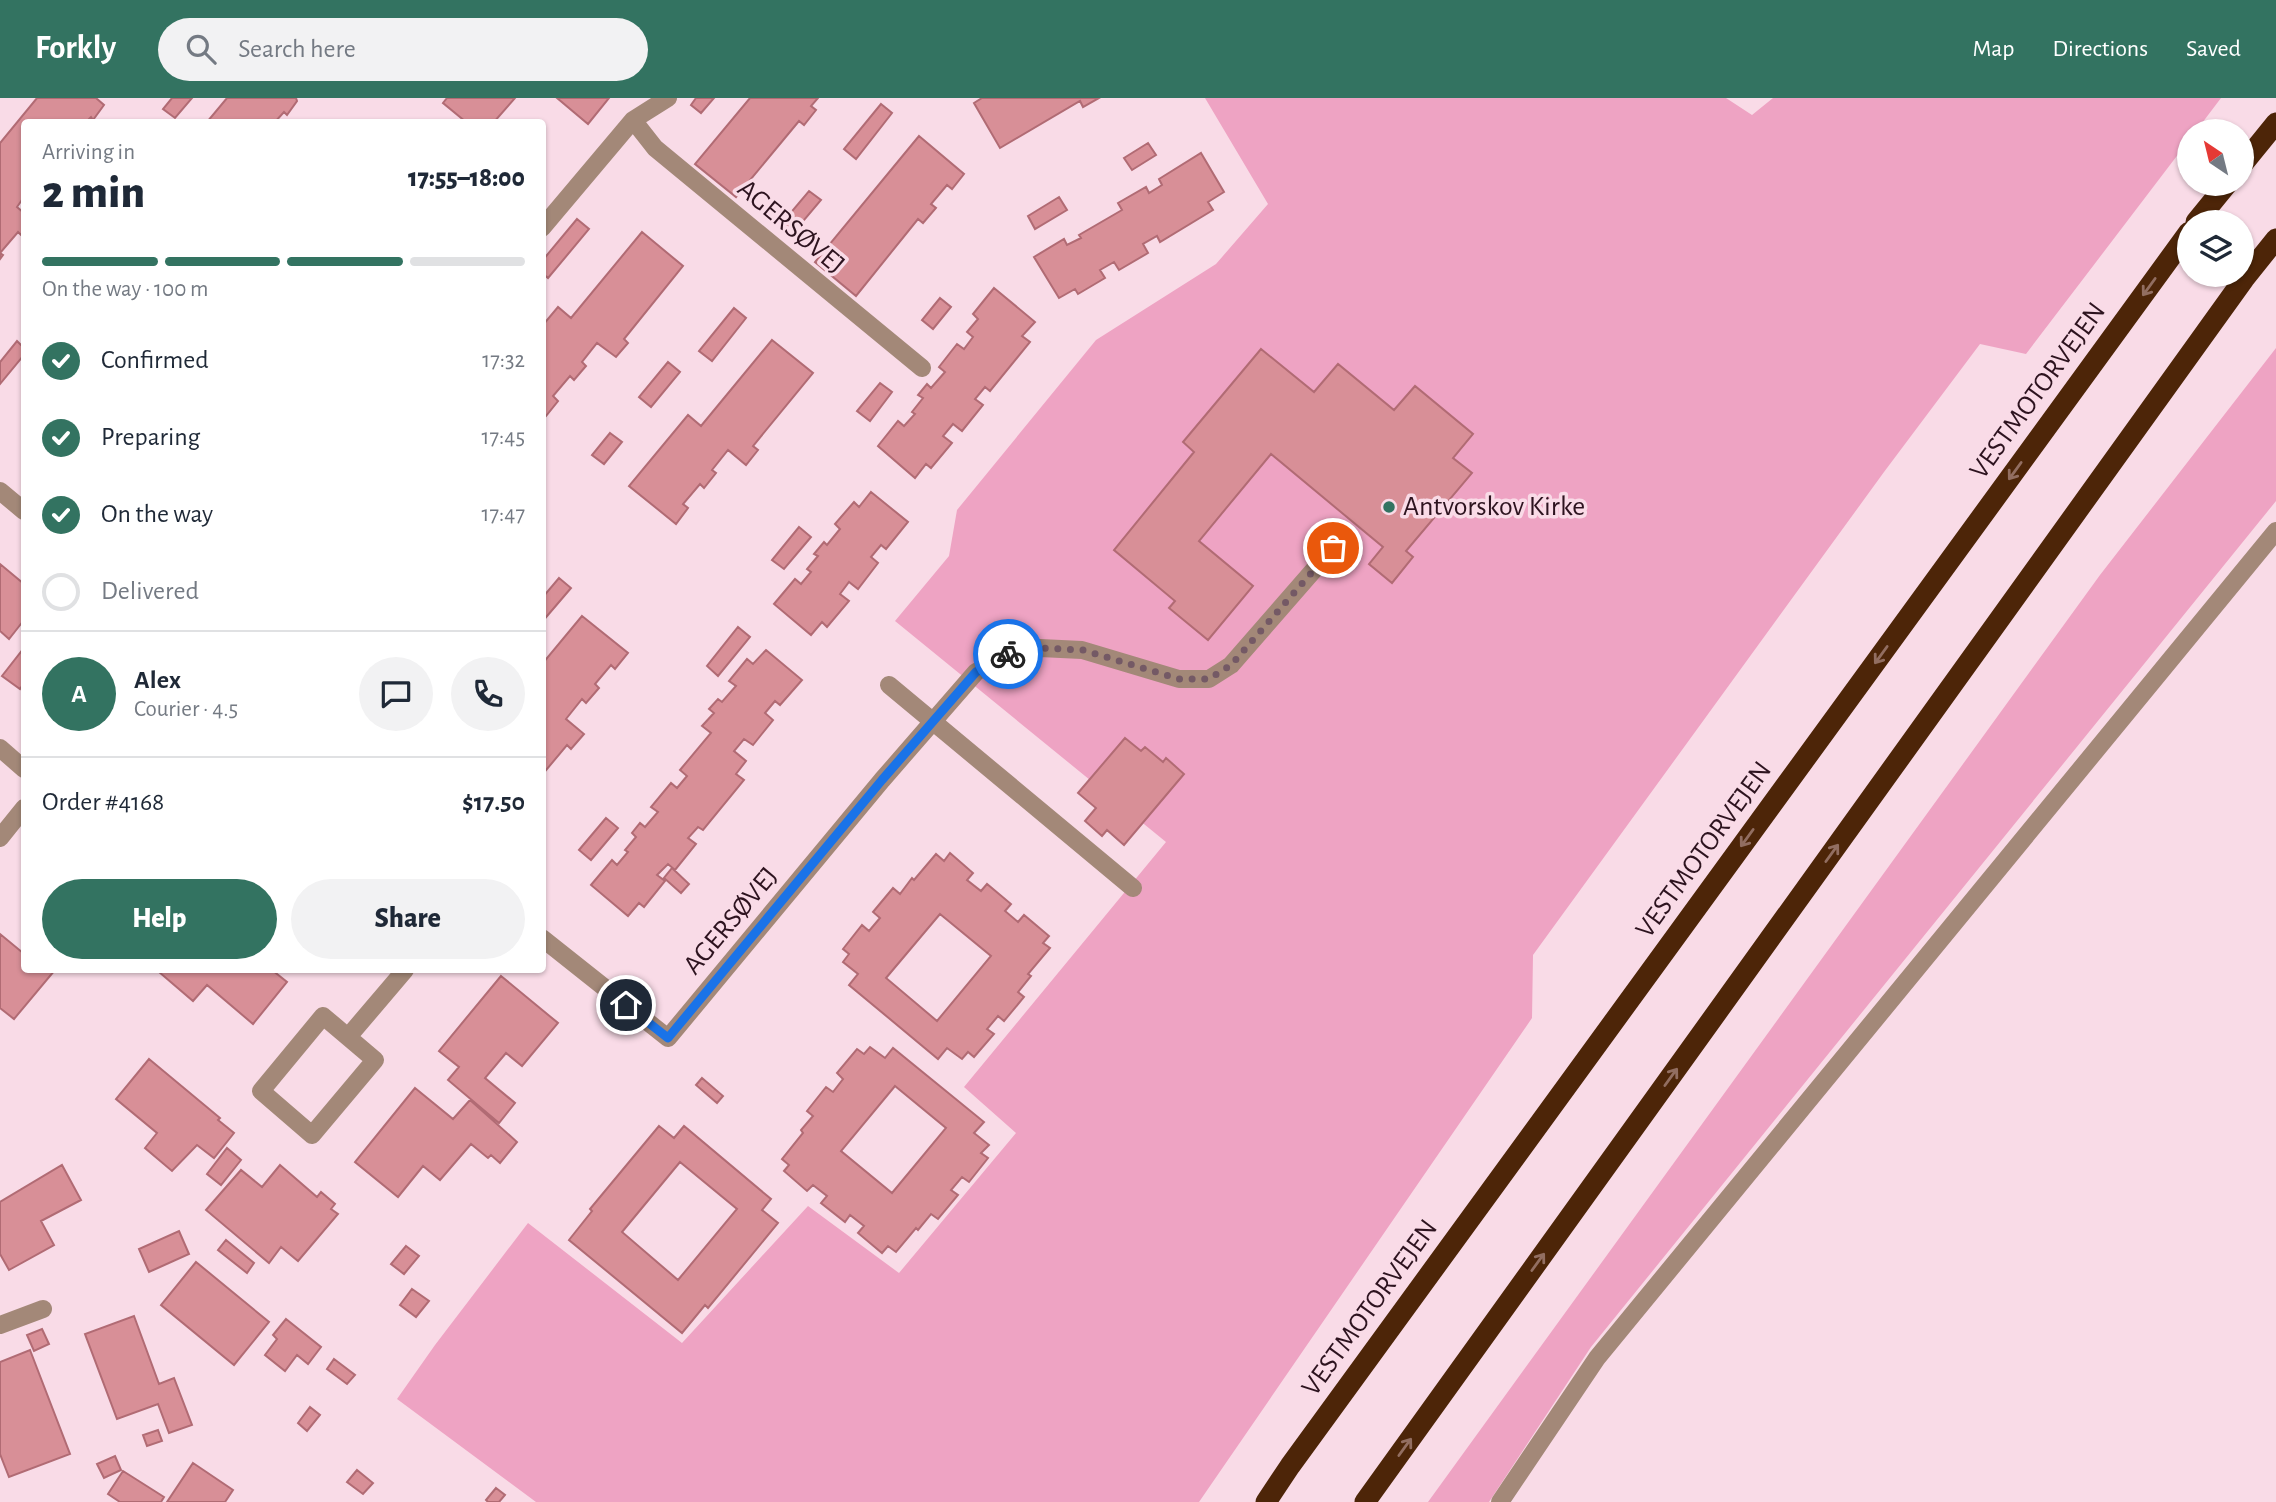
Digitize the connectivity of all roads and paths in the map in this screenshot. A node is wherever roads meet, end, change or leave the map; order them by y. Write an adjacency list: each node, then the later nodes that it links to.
1 (668, 98): 2 (street)
2 (633, 120): 7 (street); 10 (street, AGERSØVEJ)
3 (2276, 123): 4 (highway)
4 (2254, 150)
5 (2217, 196): 6 (highway)
6 (2206, 210)
7 (546, 223)
8 (2276, 239): 28 (highway, one-way to 8)
9 (2177, 248): 27 (highway, VESTMOTORVEJEN, one-way to 27)
10 (922, 368)
11 (0, 491): 12 (street)
12 (21, 508)
13 (2276, 531): 29 (street)
14 (1333, 548): 16 (street)
15 (889, 685): 16 (street)
16 (933, 722): 21 (street); 22 (street, AGERSØVEJ)
17 (0, 748): 18 (street)
18 (21, 760)
19 (21, 812): 20 (street)
20 (0, 838)
21 (1133, 888)
22 (546, 941)
23 (402, 973): 24 (street)
24 (348, 1037): 24 (street)
25 (43, 1309): 26 (street)
26 (0, 1325)
27 (1266, 1502)
28 (1365, 1502)
29 (1500, 1502)

